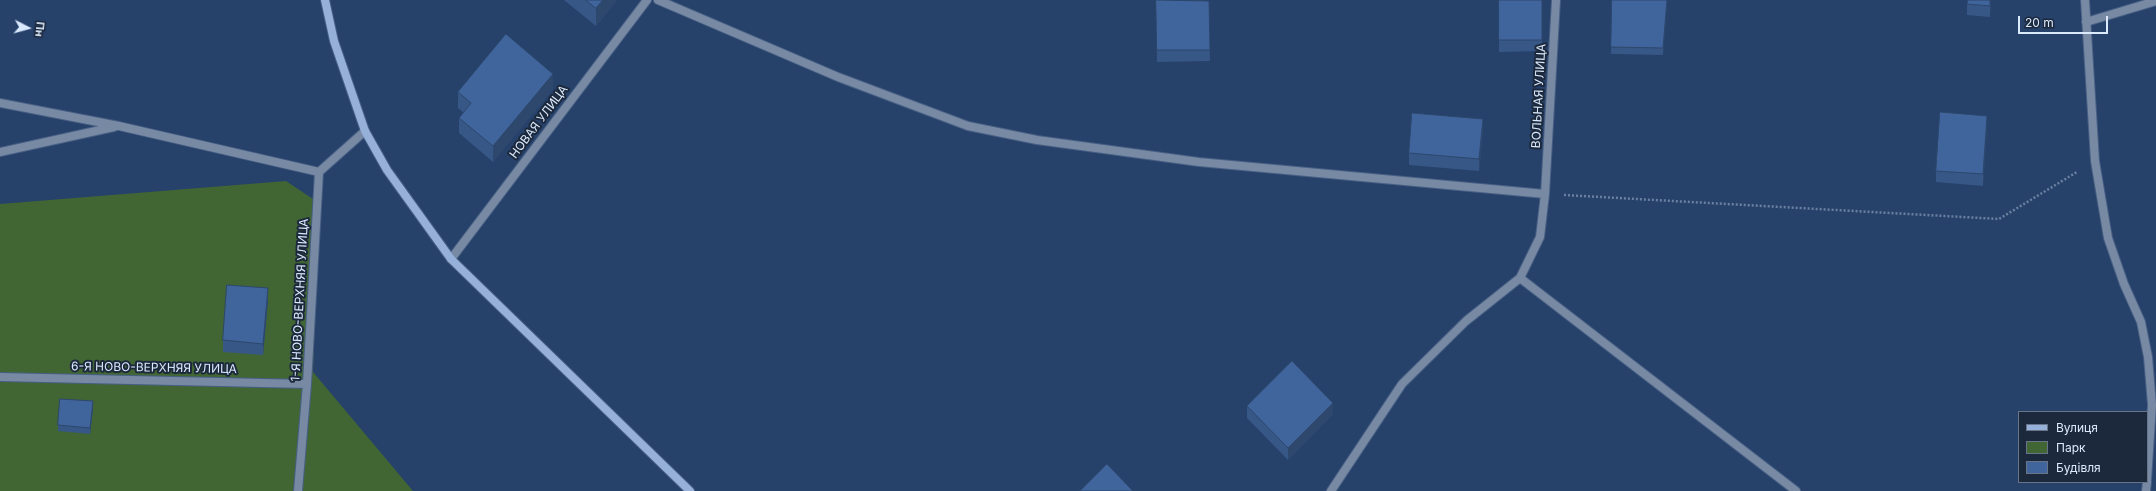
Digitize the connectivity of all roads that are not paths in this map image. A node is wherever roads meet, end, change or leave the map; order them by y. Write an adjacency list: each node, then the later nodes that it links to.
1 (325, 0): 10 (main road)
2 (647, 0): 14 (street, НОВАЯ УЛИЦА)
3 (658, 0): 13 (street)
4 (1556, 0): 13 (street, ВОЛЬНАЯ УЛИЦА)
5 (2085, 0): 7 (street)
6 (2156, 1): 7 (street)
7 (2086, 22): 18 (street)
8 (0, 103): 9 (street)
9 (119, 126): 11 (street); 12 (street)
10 (365, 130): 12 (street); 14 (main road)
11 (0, 152)
12 (318, 172): 17 (street, 1-Я НОВО-ВЕРХНЯЯ УЛИЦА)
13 (1545, 194): 15 (street, ВОЛЬНАЯ УЛИЦА)
14 (451, 259): 20 (main road)
15 (1520, 278): 21 (street); 22 (street)
16 (0, 377): 17 (street, 6-Я НОВО-ВЕРХНЯЯ УЛИЦА)
17 (307, 384): 19 (street, 1-Я НОВО-ВЕРХНЯЯ УЛИЦА)
18 (2148, 466)
19 (298, 491)
20 (690, 491)
21 (1331, 491)
22 (1796, 491)

